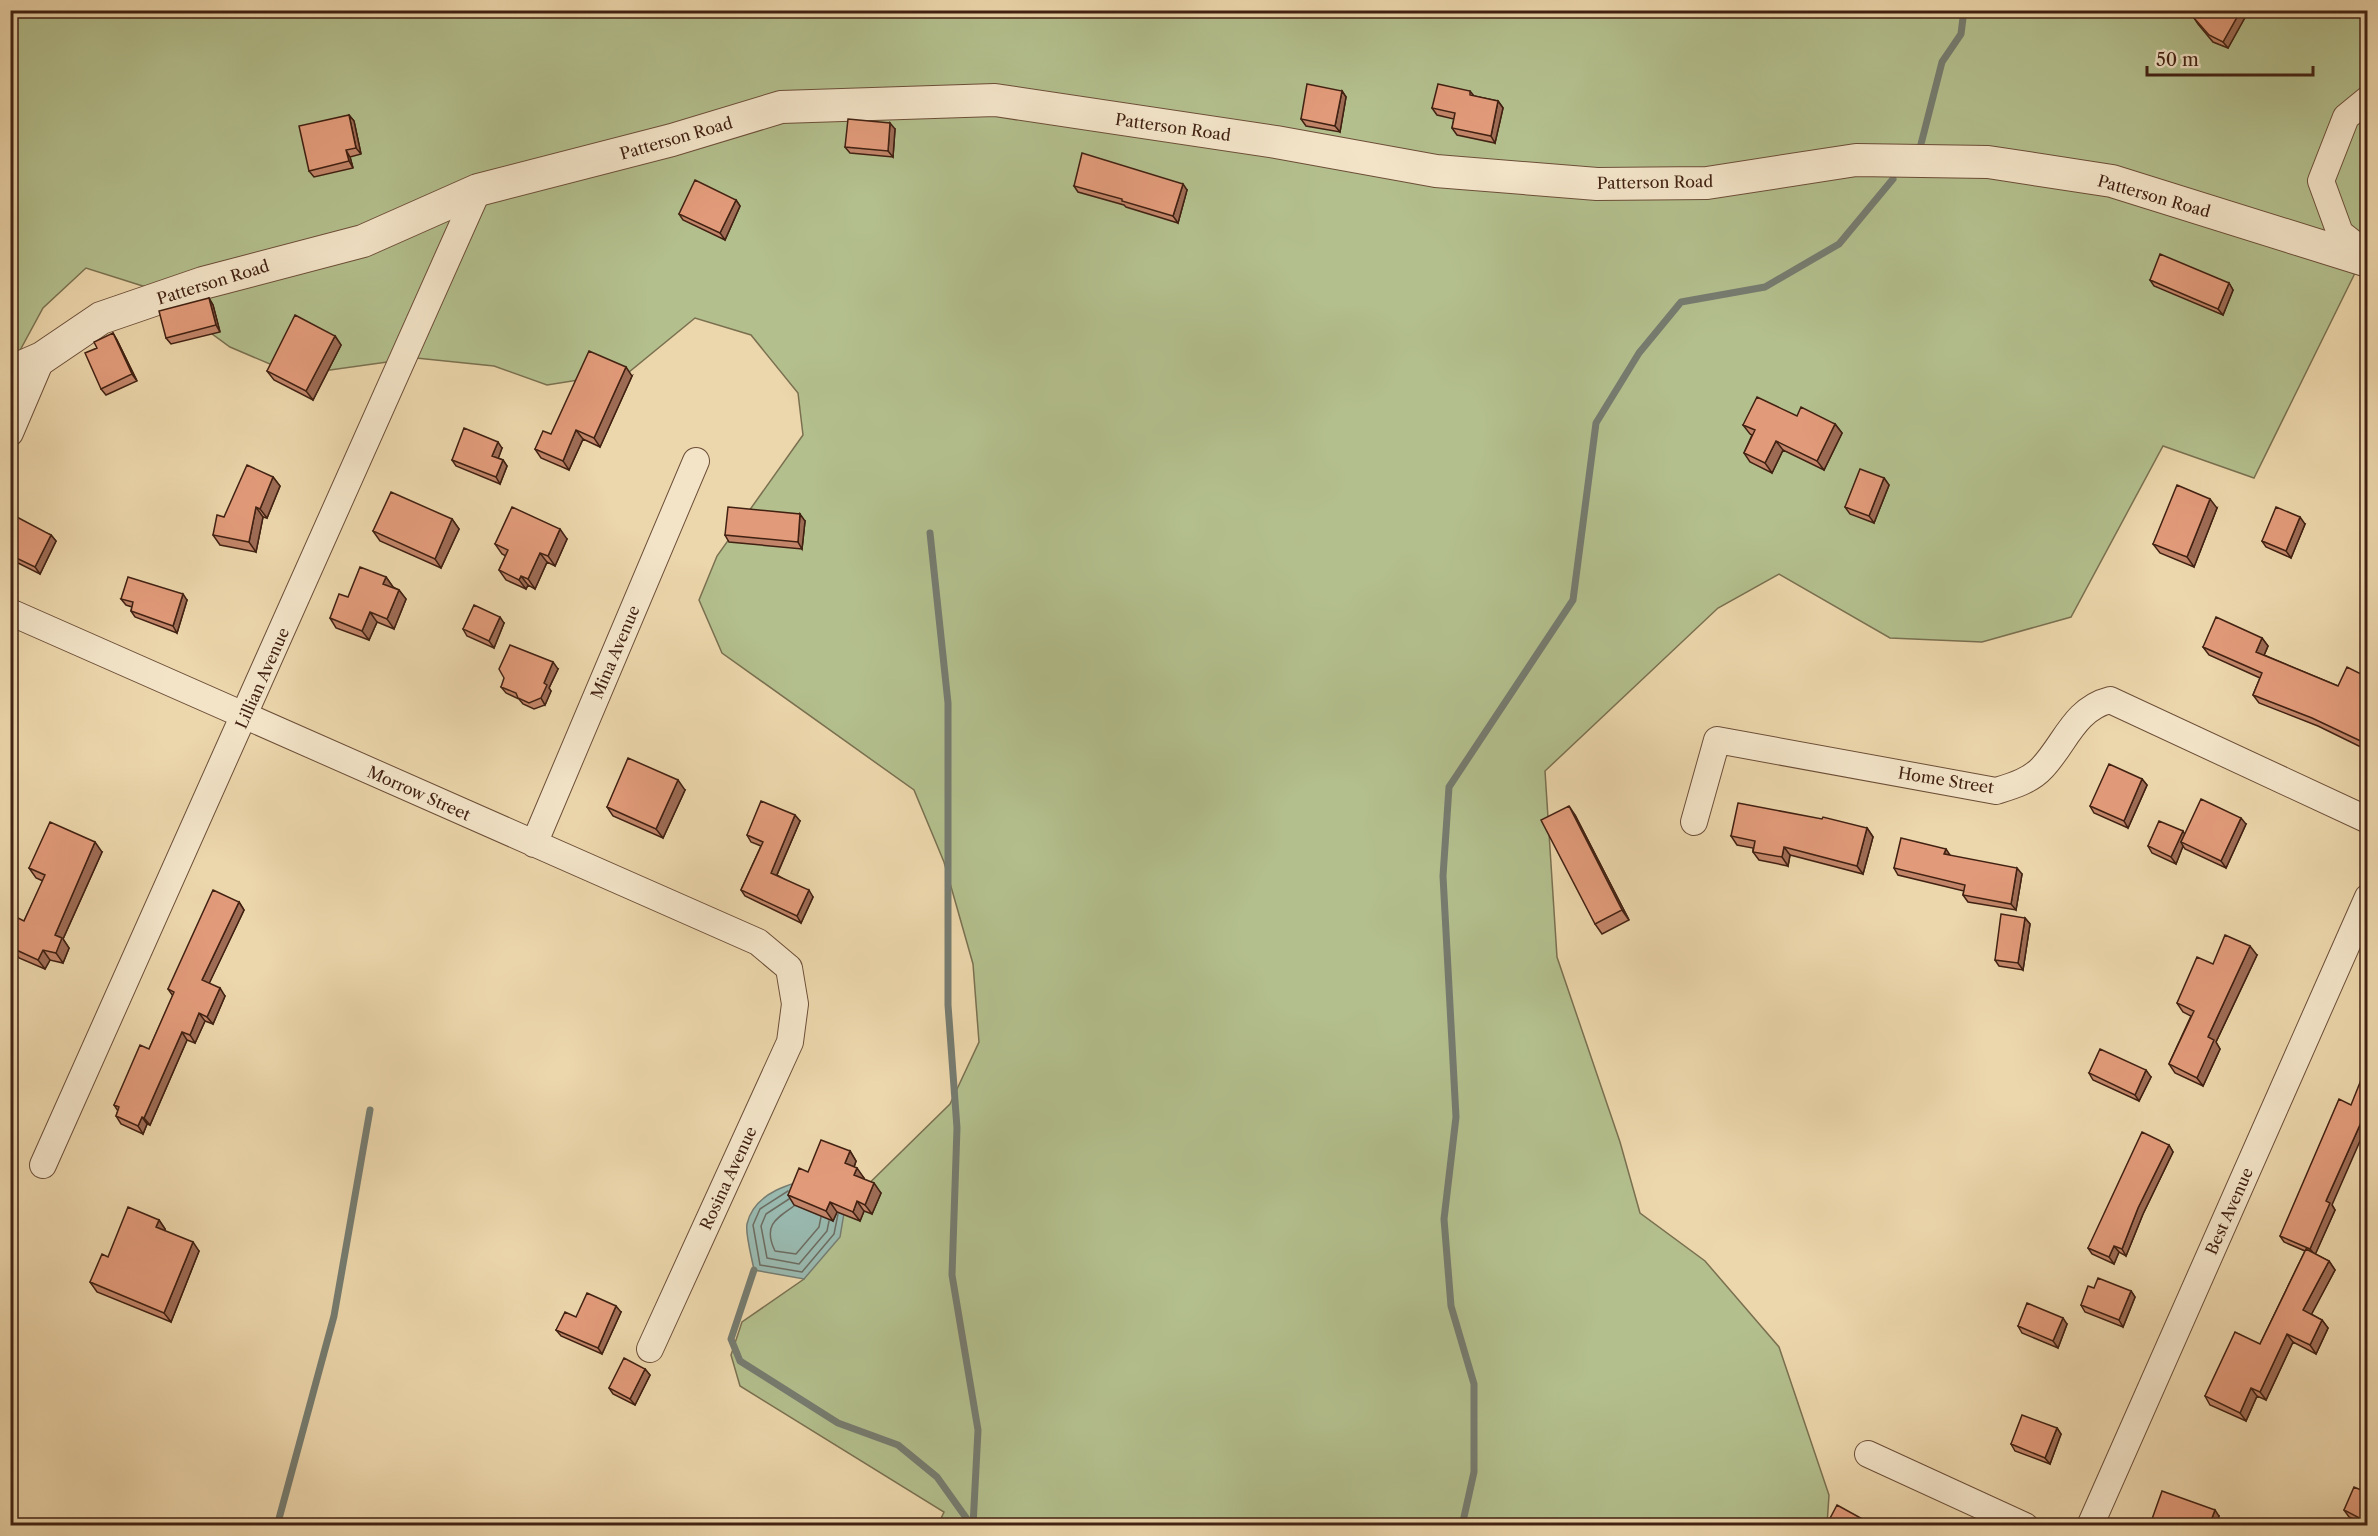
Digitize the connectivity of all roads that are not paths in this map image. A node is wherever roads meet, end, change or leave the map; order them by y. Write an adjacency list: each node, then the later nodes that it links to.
1 (2367, 99): 3 (street)
2 (478, 190): 4 (street, Patterson Road); 5 (street, Patterson Road); 10 (street, Lillian Avenue)
3 (2367, 255)
4 (2367, 261)
5 (42, 358): 6 (street, Patterson Road); 7 (street)
6 (10, 372)
7 (10, 433)
8 (696, 461): 13 (street, Mina Avenue)
9 (10, 612): 10 (street, Morrow Street)
10 (245, 716): 13 (street, Morrow Street); 16 (street, Lillian Avenue)
11 (2367, 820): 12 (street, Home Street)
12 (1694, 822)
13 (534, 844): 15 (street, Morrow Street)
14 (2367, 897): 20 (street, Best Avenue)
15 (795, 1004): 17 (street, Rosina Avenue)
16 (43, 1165)
17 (650, 1348)
18 (1868, 1454): 19 (street)
19 (2025, 1526)
20 (2090, 1526)

